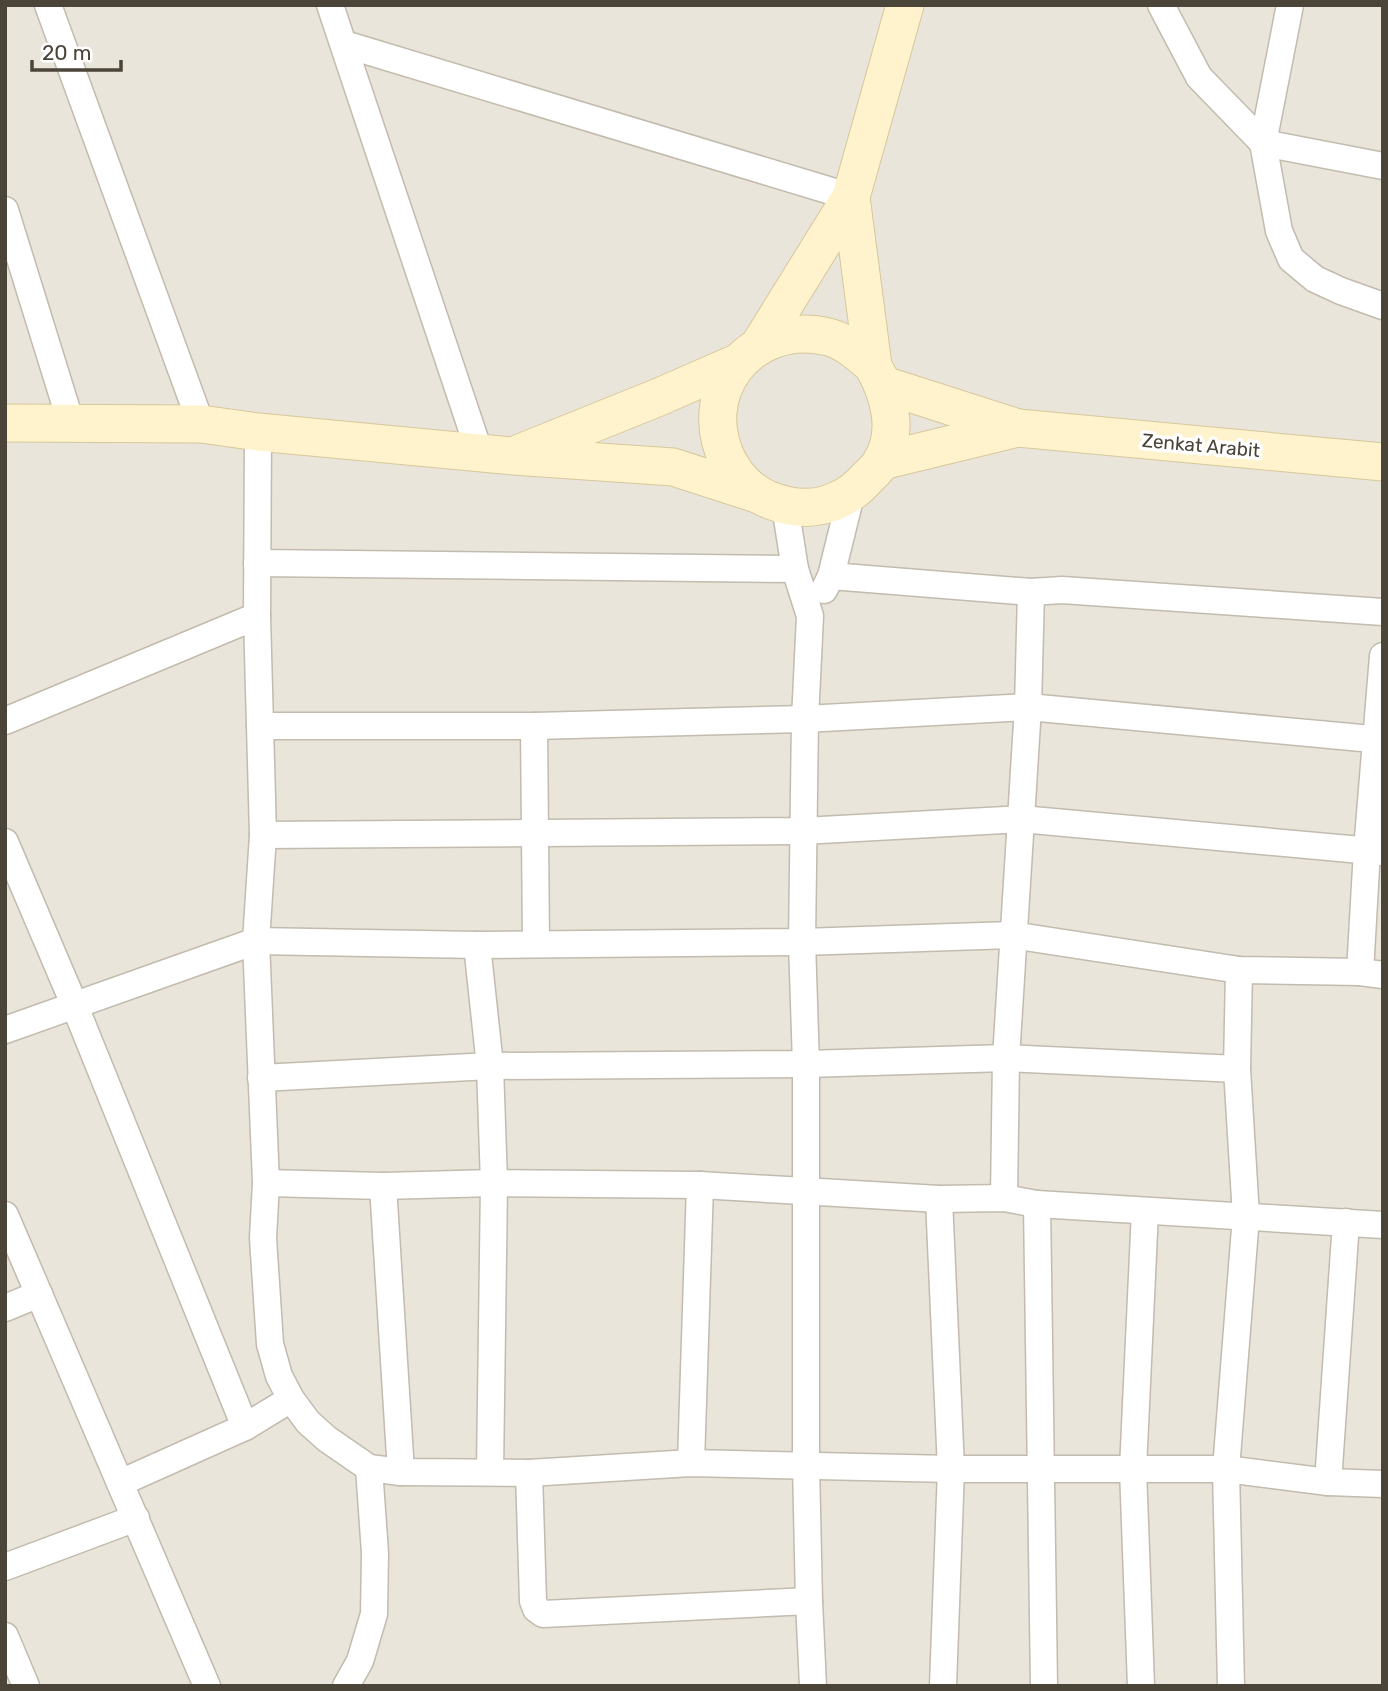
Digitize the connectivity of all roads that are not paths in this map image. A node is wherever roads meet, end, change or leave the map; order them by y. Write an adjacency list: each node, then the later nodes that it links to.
1 (48, 5): 16 (street)
2 (330, 5): 6 (street)
3 (905, 5): 9 (main road)
4 (1161, 5): 7 (street)
5 (1290, 5): 7 (street)
6 (344, 44): 9 (street); 19 (street)
7 (1263, 143): 8 (street); 11 (street)
8 (1383, 166)
9 (851, 197): 12 (main road); 13 (main road)
10 (5, 210): 15 (street)
11 (1383, 306)
12 (749, 353): 13 (main road); 19 (main road); 23 (main road)
13 (878, 376): 17 (main road); 20 (main road)
14 (5, 423): 15 (main road)
15 (71, 423): 16 (main road)
16 (201, 424): 18 (main road)
17 (1018, 428): 20 (main road); 21 (main road, Zenkat Arabit)
18 (258, 432): 19 (main road); 24 (street)
19 (496, 454): 23 (main road)
20 (882, 461): 22 (main road)
21 (1383, 462)
22 (851, 495): 23 (main road); 26 (street)
23 (771, 500): 25 (street)
24 (257, 563): 25 (street); 29 (street)
25 (795, 569): 30 (street)
26 (831, 576): 27 (street); 30 (street)
27 (1031, 592): 28 (street); 32 (street)
28 (1383, 612)
29 (257, 616): 34 (street); 35 (street)
30 (810, 616): 33 (street)
31 (1383, 656): 37 (street)
32 (1028, 707): 33 (street); 37 (street); 38 (street)
33 (805, 719): 36 (street); 39 (street)
34 (5, 721)
35 (260, 726): 36 (street); 41 (street)
36 (534, 726): 40 (street)
37 (1379, 740): 43 (street)
38 (1021, 819): 39 (street); 43 (street); 44 (street)
39 (803, 831): 40 (street); 46 (street)
40 (535, 833): 41 (street); 47 (street)
41 (263, 835): 45 (street)
42 (5, 842): 51 (street)
43 (1375, 851): 50 (street)
44 (1013, 935): 46 (street); 49 (street); 53 (street)
45 (256, 941): 48 (street); 51 (street); 57 (street)
46 (802, 942): 47 (street); 54 (street)
47 (537, 943): 48 (street)
48 (477, 945): 55 (street)
49 (1240, 970): 50 (street); 56 (street)
50 (1371, 974)
51 (75, 1004): 52 (street); 74 (street)
52 (5, 1030)
53 (1006, 1058): 54 (street); 56 (street); 63 (street)
54 (806, 1064): 55 (street); 62 (street)
55 (490, 1066): 57 (street); 59 (street)
56 (1237, 1069): 68 (street)
57 (261, 1078): 58 (street)
58 (266, 1183): 61 (street); 73 (street)
59 (494, 1183): 60 (street); 61 (street); 82 (street)
60 (700, 1185): 62 (street); 75 (street)
61 (383, 1186): 83 (street)
62 (806, 1191): 64 (street); 76 (street)
63 (1004, 1198): 64 (street); 65 (street)
64 (939, 1199): 78 (street)
65 (1037, 1204): 66 (street); 79 (street)
66 (1145, 1211): 68 (street); 80 (street)
67 (5, 1215): 71 (street)
68 (1247, 1216): 69 (street); 81 (street)
69 (1346, 1222): 70 (street); 85 (street)
70 (1383, 1224)
71 (39, 1294): 72 (street); 86 (street)
72 (5, 1308)
73 (291, 1399): 74 (street); 77 (street)
74 (246, 1427): 86 (street)
75 (691, 1463): 76 (street); 84 (street)
76 (806, 1465): 78 (street); 90 (street)
77 (369, 1468): 83 (street); 94 (street)
78 (951, 1469): 79 (street); 96 (street)
79 (1041, 1469): 80 (street); 97 (street)
80 (1133, 1469): 81 (street); 98 (street)
81 (1226, 1469): 85 (street); 99 (street)
82 (490, 1471): 83 (street); 84 (street)
83 (401, 1472)
84 (529, 1473): 90 (street)
85 (1328, 1482): 87 (street)
86 (120, 1483): 88 (street)
87 (1383, 1484)
88 (135, 1518): 89 (street); 93 (street)
89 (5, 1567)
90 (809, 1601): 95 (street)
91 (5, 1636): 92 (street)
92 (26, 1686)
93 (207, 1686)
94 (346, 1686)
95 (813, 1686)
96 (943, 1686)
97 (1044, 1686)
98 (1141, 1686)
99 (1231, 1686)

